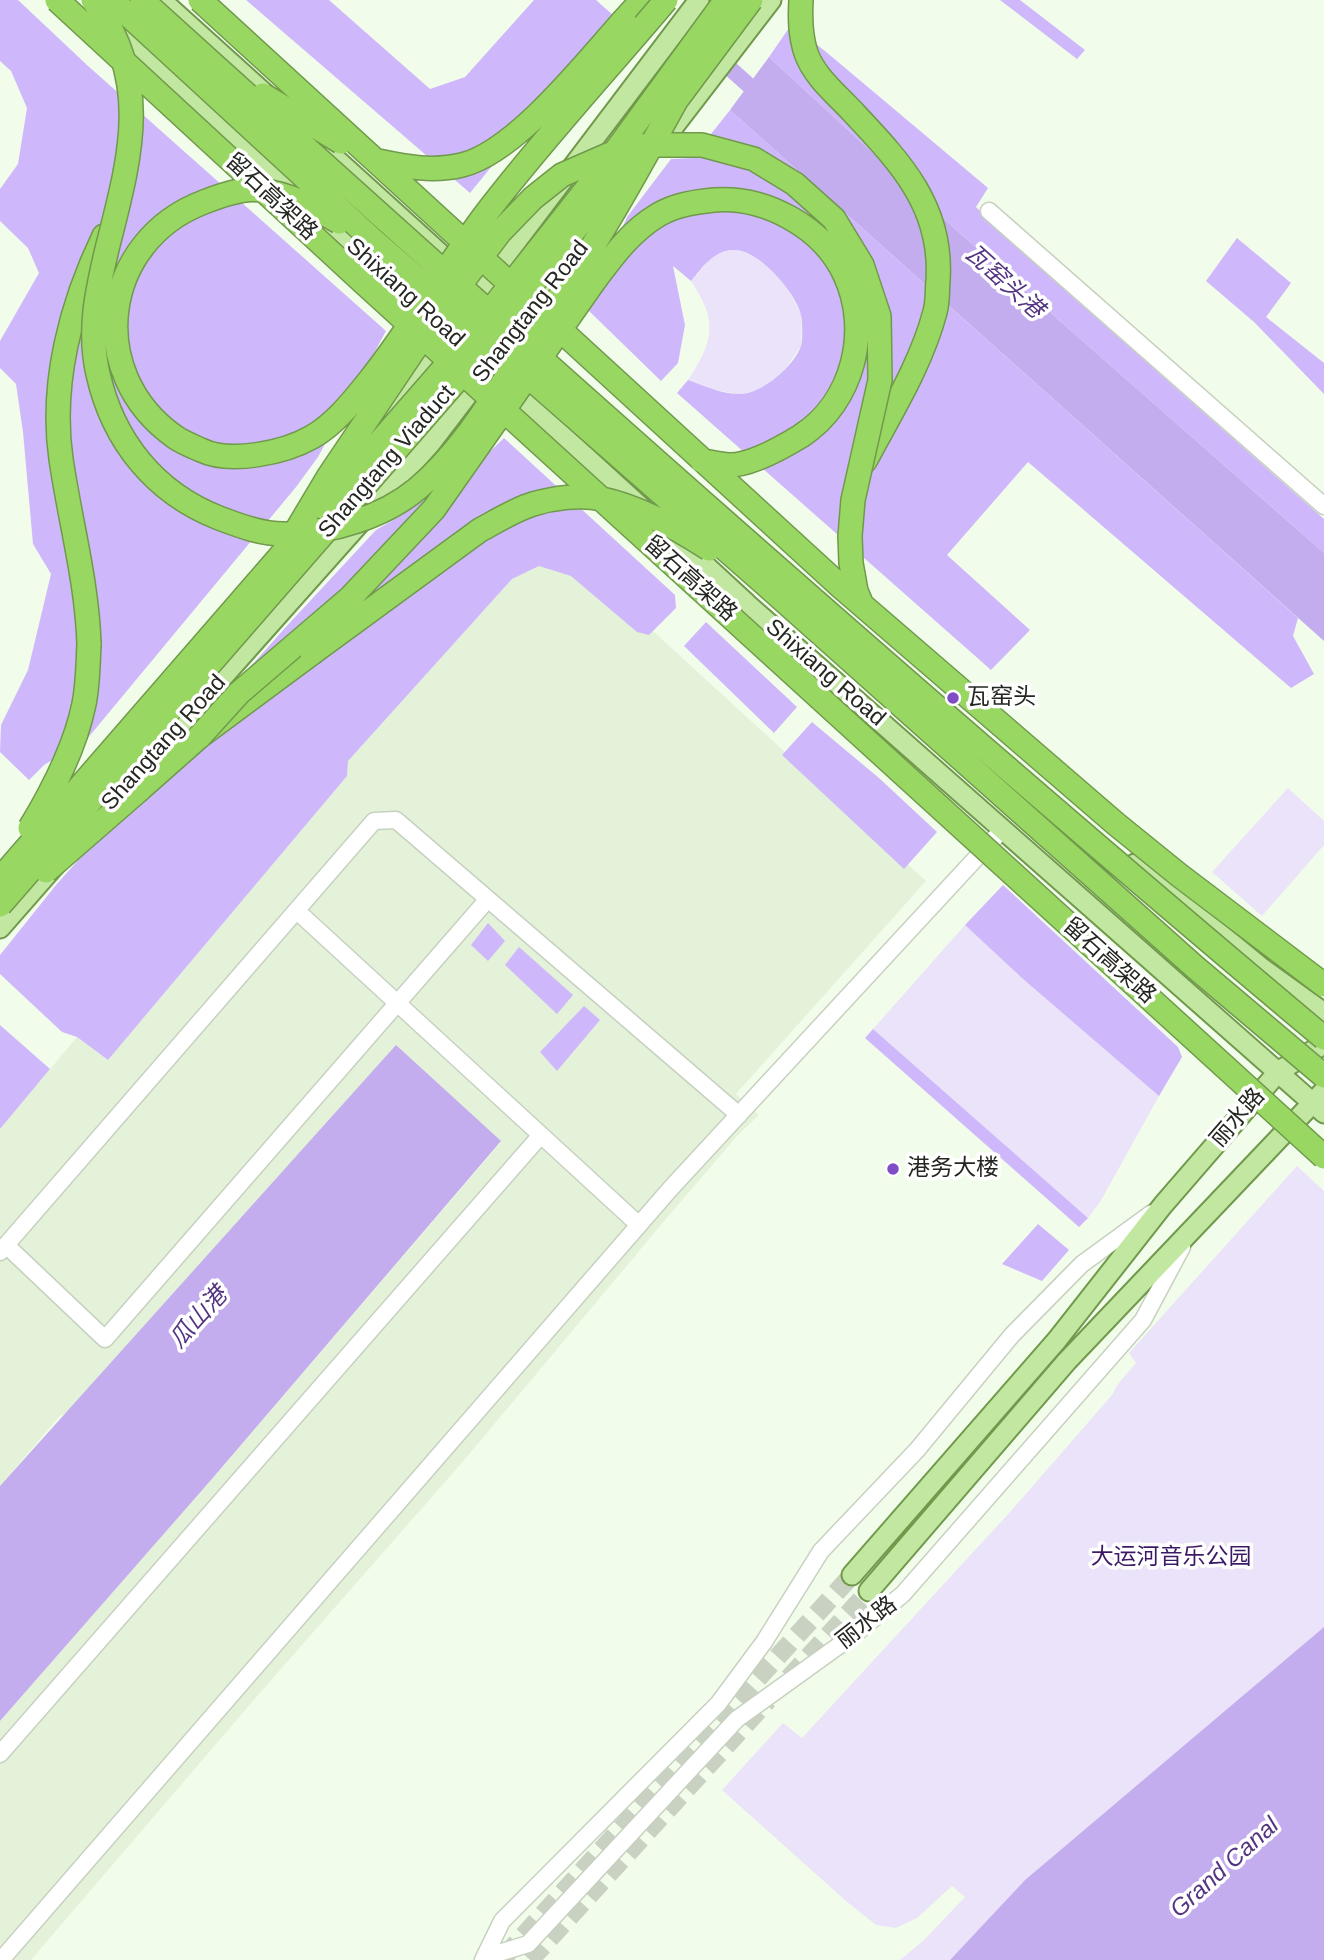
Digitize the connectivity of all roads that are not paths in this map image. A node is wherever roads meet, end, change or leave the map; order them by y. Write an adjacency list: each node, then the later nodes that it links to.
1 (57, 0): 46 (highway, 留石高架路, bridge)
2 (85, 0): 21 (main road, Shixiang Road)
3 (93, 0): 17 (highway, bridge)
4 (112, 0): 18 (highway, 留石高架路, bridge)
5 (142, 0): 14 (highway, bridge)
6 (161, 0): 19 (main road)
7 (200, 0): 36 (highway, bridge)
8 (642, 0): 14 (highway, bridge)
9 (666, 0): 18 (highway, bridge)
10 (699, 0): 19 (main road, Shangtang Road)
11 (726, 0): 26 (highway, Shangtang Viaduct, bridge)
12 (801, 0): 24 (highway)
13 (761, 4): 15 (highway, Shangtang Viaduct, bridge)
14 (212, 64): 23 (highway, bridge)
15 (680, 107): 17 (highway, bridge); 20 (main road, Shangtang Road); 33 (highway, Shangtang Viaduct, bridge)
16 (989, 211): 25 (street)
17 (116, 212): 31 (highway, bridge)
18 (375, 242): 27 (highway, 留石高架路, bridge)
19 (480, 290): 20 (main road); 21 (main road, Shangtang Road)
20 (520, 327): 22 (main road, Shangtang Road); 38 (main road)
21 (447, 332): 22 (main road, Shixiang Road); 31 (main road, Shangtang Road)
22 (489, 367): 30 (main road, Shixiang Road); 35 (main road, Shangtang Road)
23 (608, 419): 28 (highway, bridge); 29 (highway, bridge)
24 (862, 467): 26 (highway, bridge); 28 (highway, bridge)
25 (1324, 506)
26 (286, 548): 31 (highway, Shangtang Viaduct, bridge)
27 (764, 583): 29 (highway, bridge); 42 (highway, 留石高架路, bridge)
28 (959, 728): 39 (highway, bridge)
29 (200, 736): 33 (highway, bridge)
30 (1003, 829): 41 (main road, Shixiang Road); 44 (street)
31 (0, 876)
32 (488, 899): 34 (street); 37 (street); 44 (street)
33 (0, 907)
34 (297, 911): 37 (street); 50 (street)
35 (0, 928)
36 (1324, 985)
37 (398, 1004): 45 (street); 50 (street)
38 (1324, 1013)
39 (1324, 1038)
40 (1324, 1044): 41 (main road, 丽水路)
41 (1279, 1071): 43 (main road, Shixiang Road); 47 (main road, 丽水路)
42 (1324, 1076)
43 (1320, 1102): 49 (main road, 丽水路)
44 (739, 1115): 48 (street)
45 (541, 1135): 48 (street); 53 (street)
46 (1324, 1157)
47 (1163, 1205): 51 (main road, 丽水路); 54 (street, 丽水路)
48 (639, 1225): 55 (street)
49 (1190, 1231): 52 (main road, 丽水路); 54 (street, 丽水路)
50 (4, 1249)
51 (852, 1575)
52 (869, 1591)
53 (0, 1754)
54 (485, 1958)
55 (1, 1960)

